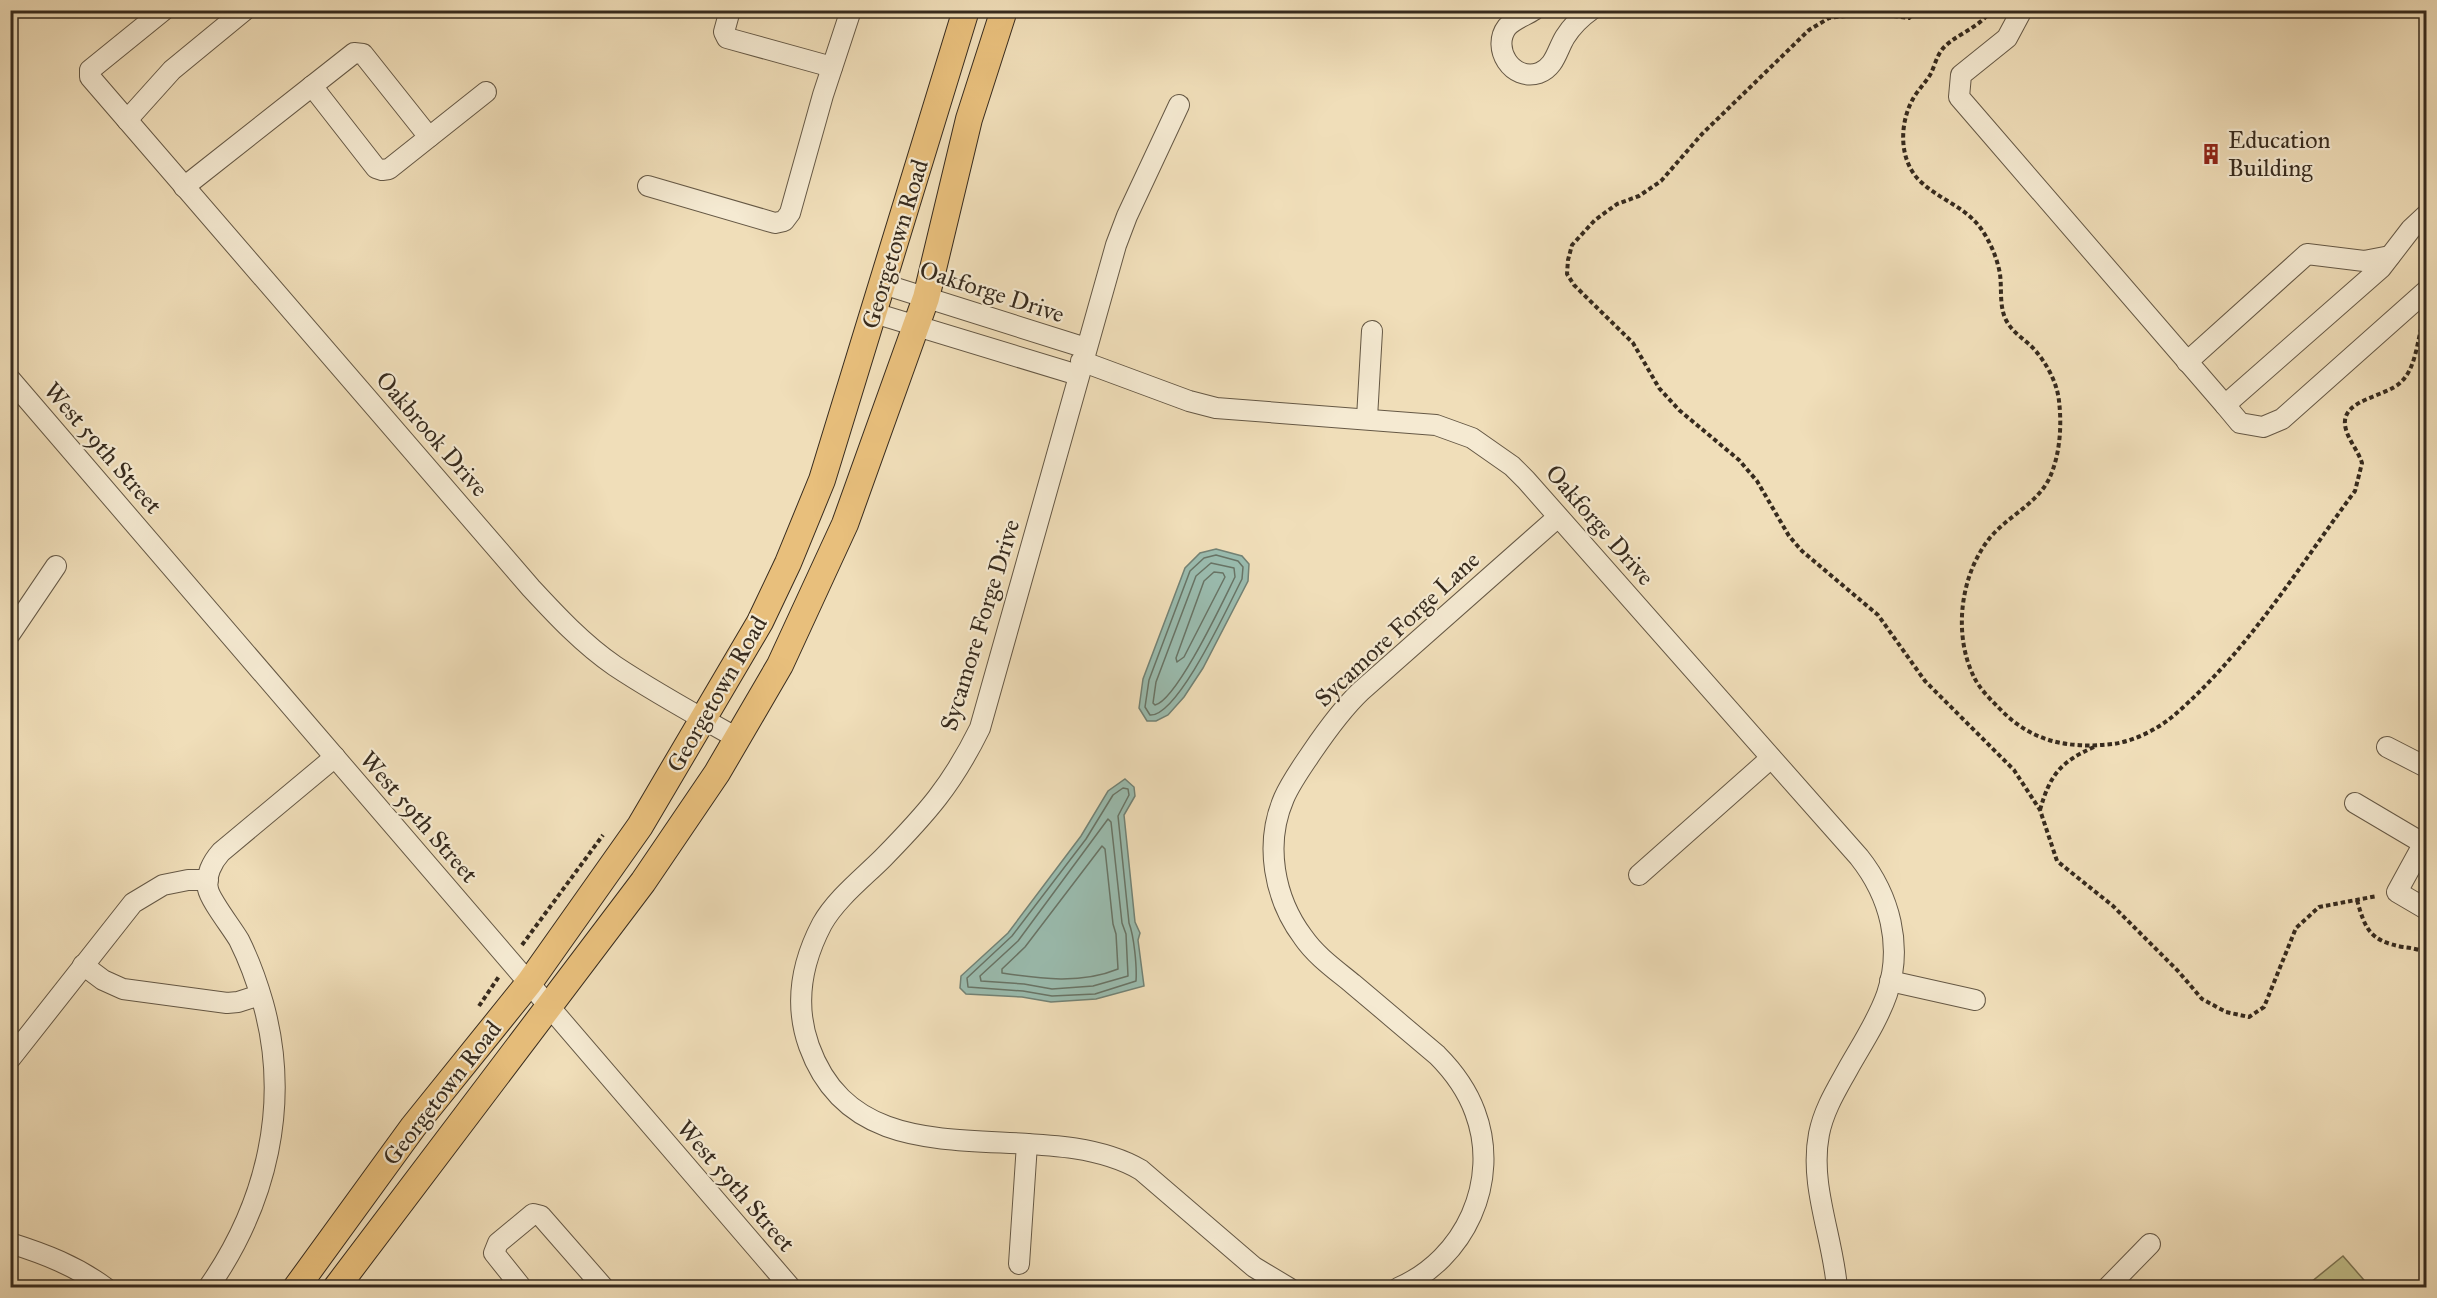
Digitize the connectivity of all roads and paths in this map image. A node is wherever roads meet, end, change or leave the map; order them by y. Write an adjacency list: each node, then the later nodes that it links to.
1 (164, 10): 16 (street, Oakbrook Drive)
2 (245, 10): 16 (street)
3 (730, 10): 12 (street)
4 (966, 10): 22 (main road, Georgetown Road)
5 (1004, 10): 24 (main road, Georgetown Road)
6 (1534, 10): 7 (street)
7 (1591, 10)
8 (1917, 10): 45 (path)
9 (1992, 10): 39 (path)
10 (2022, 10): 30 (street)
11 (848, 11): 12 (street)
12 (832, 67): 18 (street)
13 (312, 86): 17 (street); 17 (street); 19 (street)
14 (486, 92): 17 (street)
15 (1179, 105): 29 (street, Sycamore Forge Drive)
16 (127, 120): 19 (street, Oakbrook Drive)
17 (429, 137)
18 (648, 186)
19 (184, 187): 37 (street, Oakbrook Drive)
20 (2427, 215): 21 (street)
21 (2390, 256): 30 (street); 32 (street)
22 (883, 284): 24 (street, Oakforge Drive); 25 (main road, Georgetown Road)
23 (2427, 291): 32 (street)
24 (926, 297): 27 (main road, Georgetown Road); 29 (street, Oakforge Drive)
25 (874, 313): 27 (street); 37 (main road, Georgetown Road)
26 (2424, 316): 39 (path)
27 (916, 326): 29 (street); 38 (main road, Georgetown Road)
28 (1372, 331): 33 (street)
29 (1082, 361): 33 (street, Oakforge Drive); 62 (street, Sycamore Forge Drive)
30 (2187, 362): 32 (street)
31 (10, 379): 41 (street, West 59th Street)
32 (2224, 405)
33 (1367, 418): 34 (street, Oakforge Drive)
34 (1558, 517): 42 (street, Oakforge Drive); 74 (street, Sycamore Forge Lane)
35 (56, 566): 36 (street)
36 (10, 634)
37 (704, 719): 38 (street, Oakbrook Drive); 57 (main road, Georgetown Road)
38 (737, 738): 60 (main road, Georgetown Road)
39 (2098, 746): 45 (path)
40 (2387, 747): 43 (street)
41 (335, 758): 49 (street); 54 (street, West 59th Street)
42 (1771, 758): 48 (street); 56 (street, Oakforge Drive)
43 (2427, 767)
44 (2355, 803): 47 (street)
45 (2040, 810): 51 (path)
46 (605, 833): 54 (path)
47 (2426, 842): 52 (street)
48 (1639, 875)
49 (208, 880): 55 (street); 58 (street)
50 (2377, 896): 51 (path)
51 (2357, 900): 53 (path)
52 (2427, 909)
53 (2427, 953)
54 (509, 962): 57 (street, West 59th Street)
55 (83, 965): 58 (street); 61 (street)
56 (1890, 981): 59 (street); 75 (street, Oakforge Drive)
57 (529, 983): 60 (street, West 59th Street); 68 (main road, Georgetown Road)
58 (260, 995): 67 (street)
59 (1975, 1000)
60 (550, 1006): 69 (main road, Georgetown Road); 72 (street, West 59th Street)
61 (10, 1059)
62 (1027, 1144): 65 (street); 73 (street)
63 (10, 1243): 66 (street)
64 (2150, 1244): 76 (street)
65 (1019, 1264)
66 (106, 1287)
67 (208, 1287)
68 (296, 1287)
69 (336, 1287)
70 (522, 1287): 71 (street)
71 (604, 1287)
72 (790, 1287)
73 (1289, 1287)
74 (1398, 1287)
75 (1837, 1287)
76 (2107, 1287)

